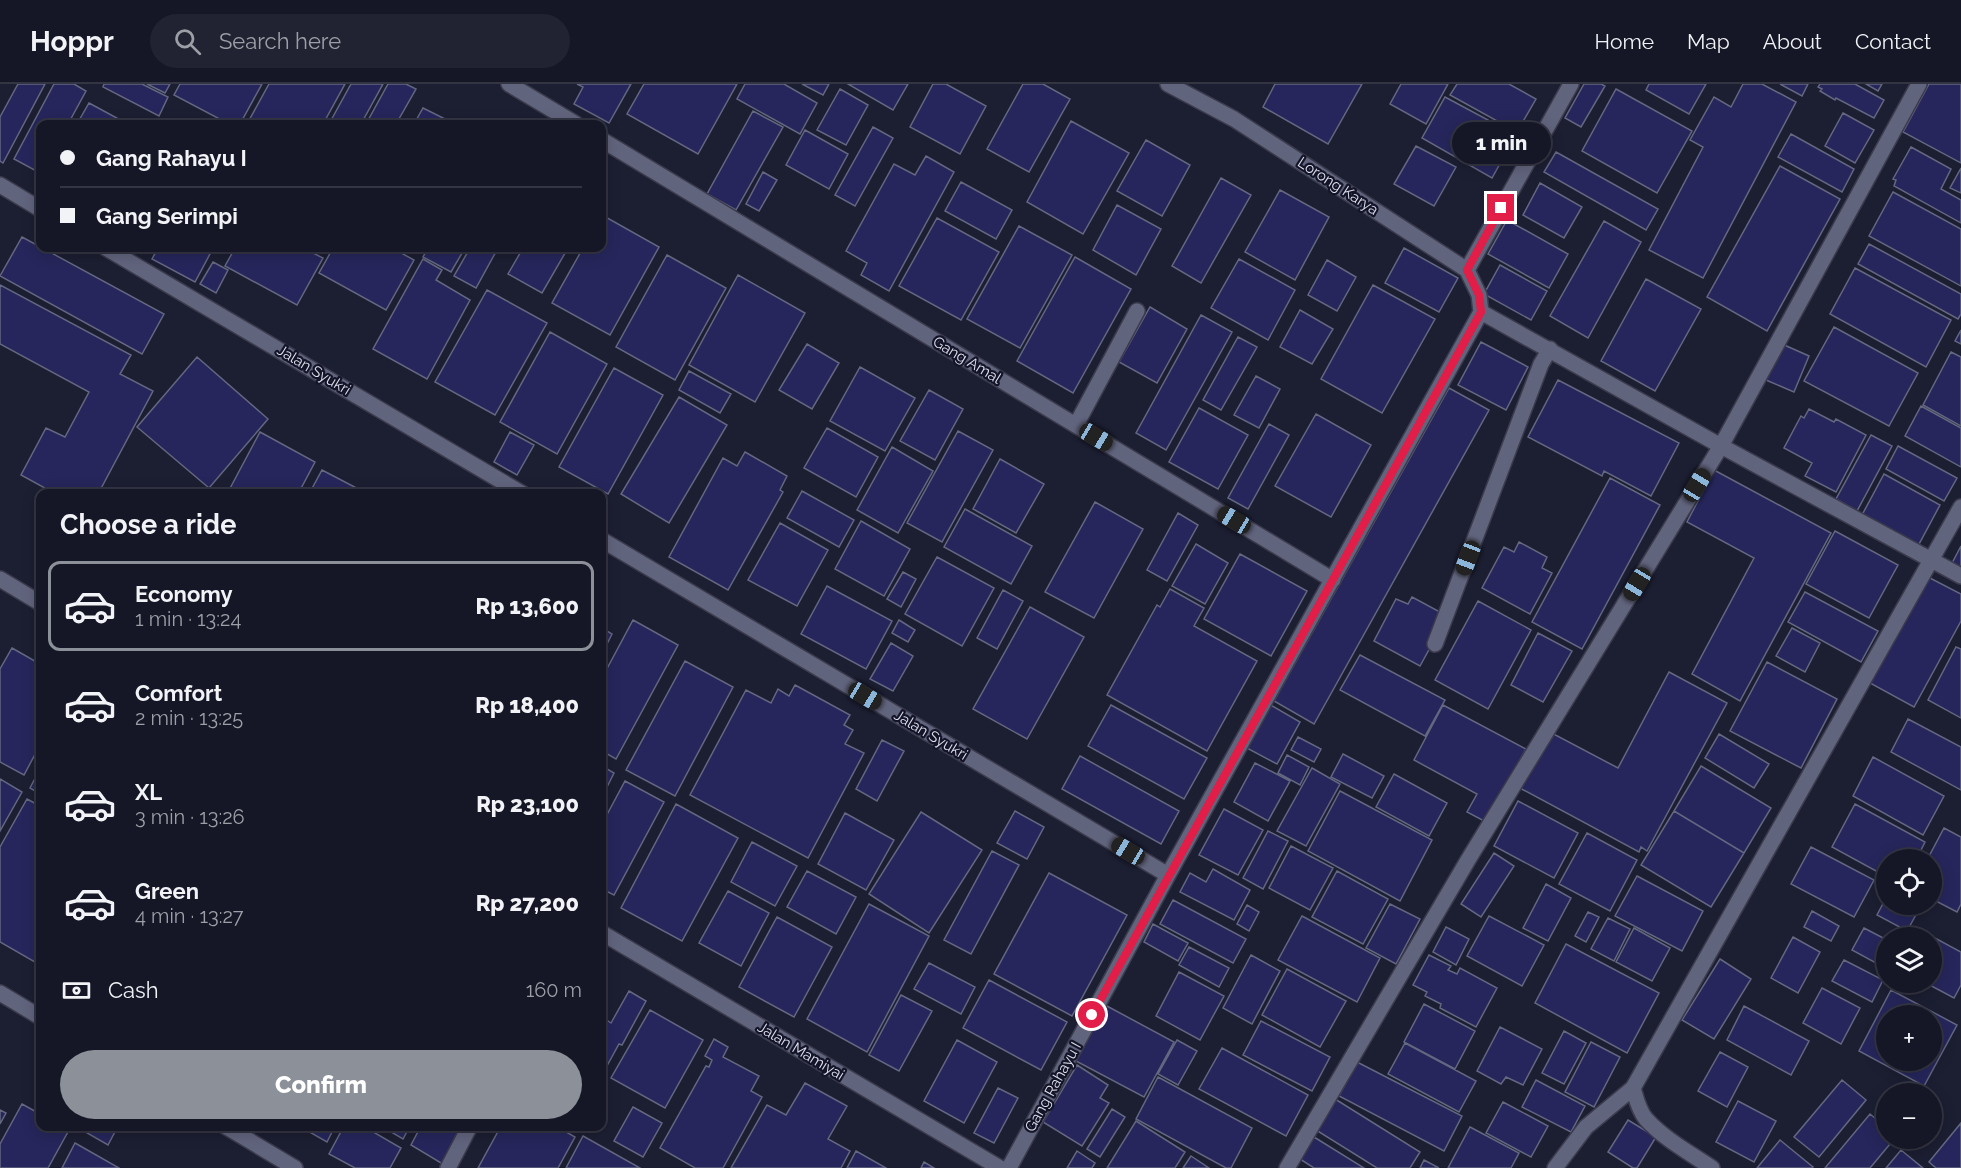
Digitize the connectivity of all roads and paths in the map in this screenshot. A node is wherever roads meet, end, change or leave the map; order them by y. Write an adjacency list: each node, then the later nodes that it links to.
1 (508, 84): 5 (street)
2 (1168, 84): 10 (street, Lorong Karya)
3 (1571, 84): 10 (street)
4 (1919, 84): 15 (street)
5 (569, 120)
6 (606, 142): 14 (street, Gang Amal)
7 (0, 185): 8 (street)
8 (36, 207)
9 (113, 252): 16 (street, Jalan Syukri)
10 (1467, 270): 12 (street)
11 (1137, 310): 14 (street)
12 (1481, 312): 13 (street); 22 (street, Gang Rahayu I)
13 (1550, 349): 15 (street); 24 (street)
14 (1076, 425): 22 (street, Gang Amal)
15 (1721, 446): 19 (street); 36 (street)
16 (515, 489)
17 (1961, 507): 19 (street)
18 (606, 542): 25 (street, Jalan Syukri)
19 (1932, 559): 20 (street); 29 (street)
20 (1961, 576)
21 (0, 579): 23 (street)
22 (1333, 580): 25 (street, Gang Rahayu I)
23 (36, 601)
24 (1435, 644)
25 (1168, 875): 35 (street, Gang Rahayu I)
26 (606, 935): 34 (street, Jalan Mamiyai)
27 (0, 993): 28 (street)
28 (36, 1015)
29 (1633, 1088): 37 (street); 38 (street)
30 (233, 1131): 32 (street)
31 (467, 1131): 33 (street)
32 (295, 1168)
33 (448, 1168)
34 (1000, 1168)
35 (1009, 1168)
36 (1287, 1168)
37 (1555, 1168)
38 (1712, 1168)

